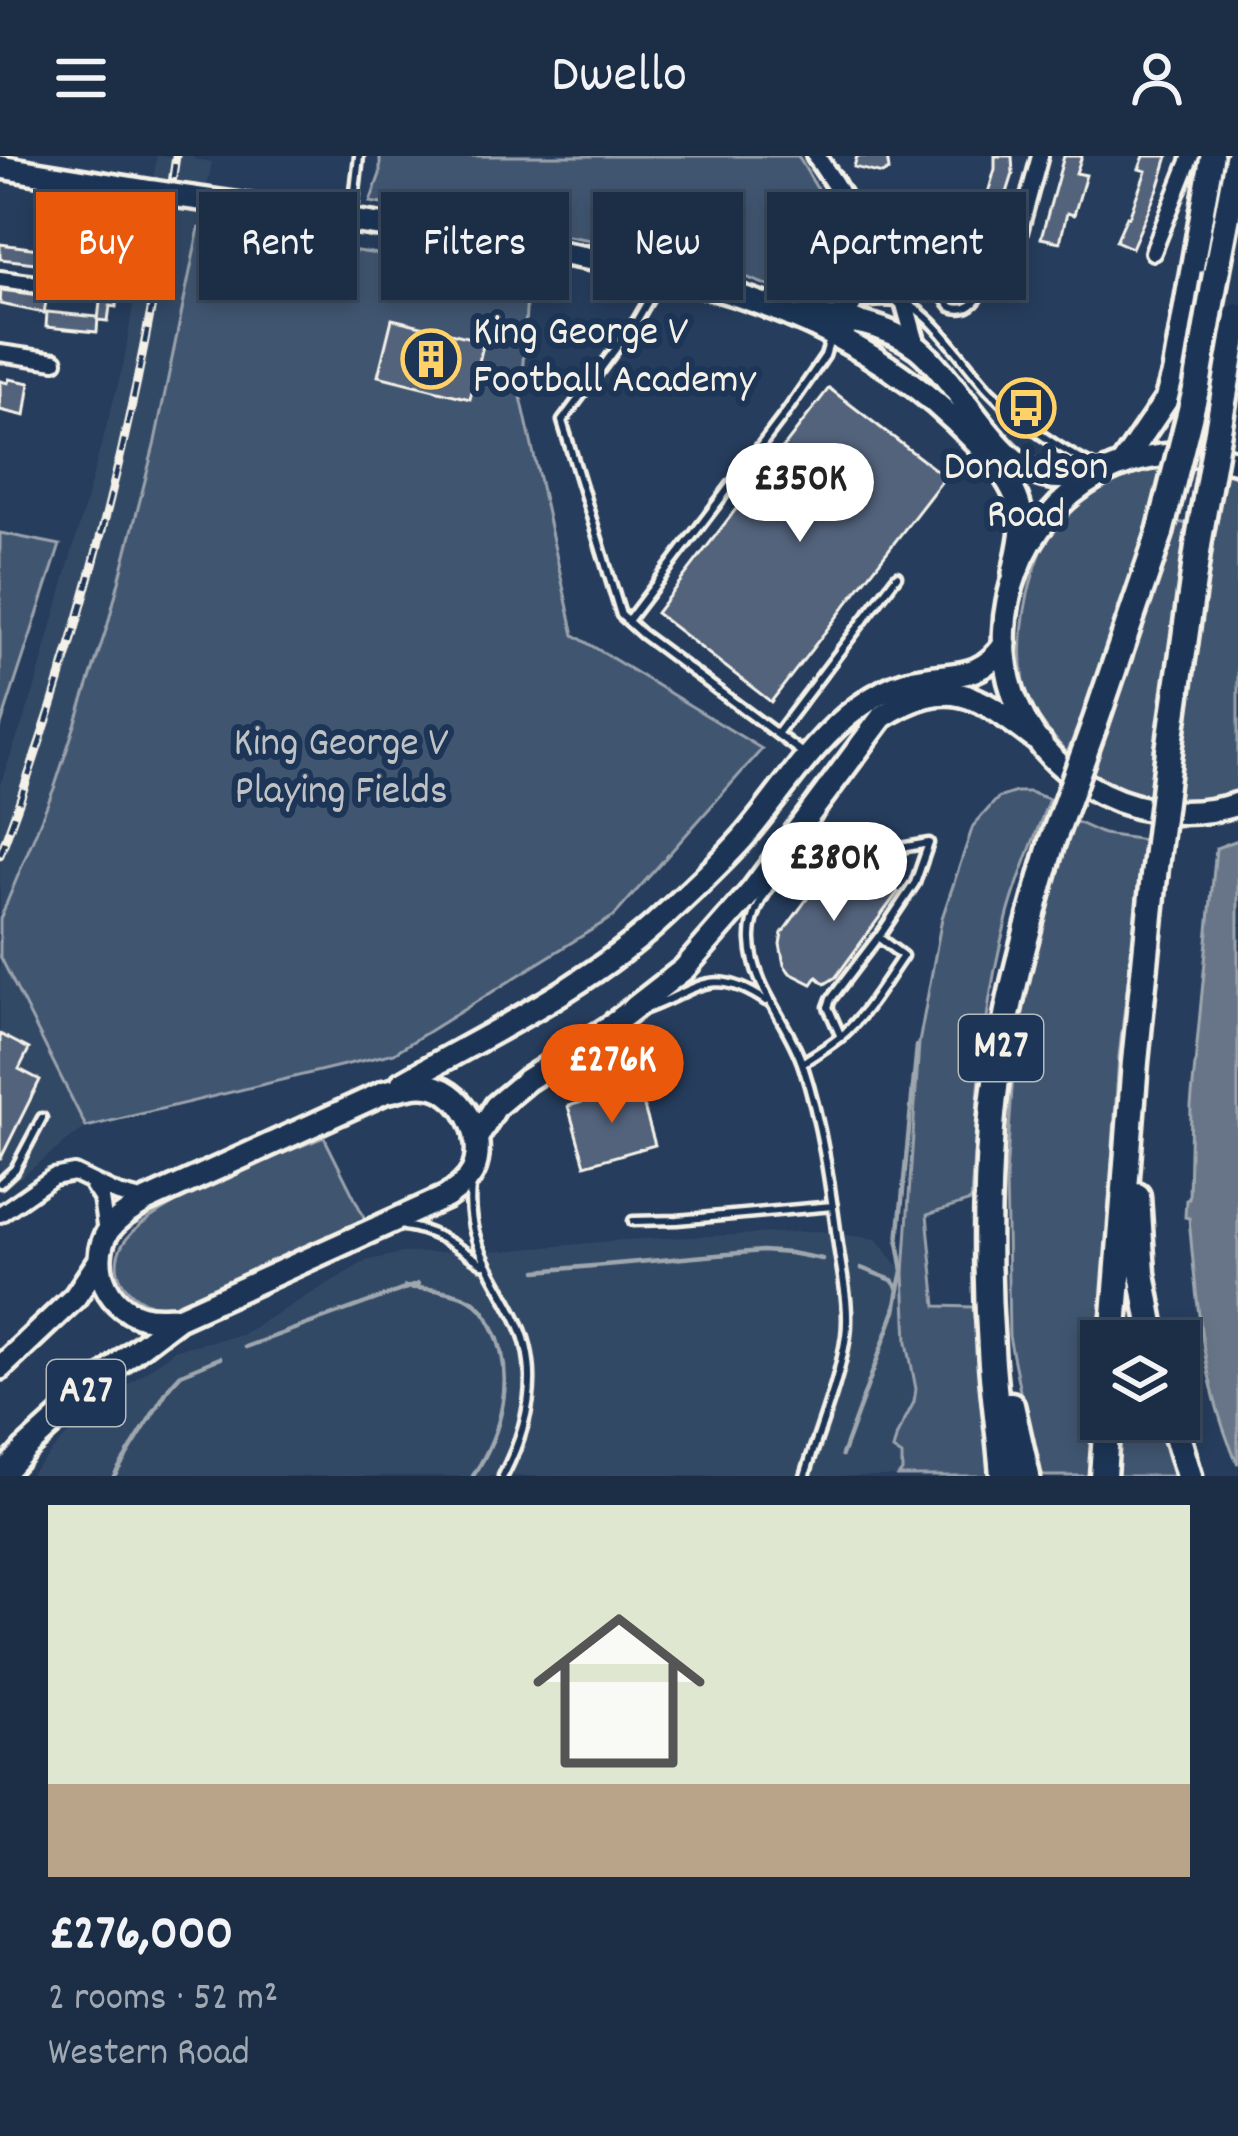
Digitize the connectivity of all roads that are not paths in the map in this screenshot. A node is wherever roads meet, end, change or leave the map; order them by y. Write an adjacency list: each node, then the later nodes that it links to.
1 (359, 156): 8 (lane)
2 (816, 156): 9 (street)
3 (1040, 156): 10 (street)
4 (1191, 156): 13 (street)
5 (1213, 156): 30 (main road)
6 (1238, 158): 60 (highway, M27, bridge)
7 (0, 167): 11 (main road, bridge)
8 (355, 192)
9 (839, 192)
10 (1026, 194)
11 (199, 199)
12 (357, 222): 14 (main road)
13 (1153, 251)
14 (593, 258)
15 (0, 279): 16 (street)
16 (36, 284)
17 (743, 298): 25 (main road)
18 (648, 300): 33 (lane)
19 (852, 300): 25 (street)
20 (903, 300): 23 (street)
21 (946, 300): 22 (lane)
22 (975, 300)
23 (905, 304): 25 (lane); 26 (street); 30 (lane)
24 (1238, 316): 46 (highway, bridge)
25 (839, 323): 26 (main road); 31 (main road); 33 (lane)
26 (916, 347): 30 (main road)
27 (0, 352): 28 (street)
28 (56, 362)
29 (1238, 462): 30 (main road)
30 (1107, 471): 31 (main road)
31 (1015, 573): 34 (main road)
32 (897, 577): 36 (lane)
33 (628, 621): 36 (lane)
34 (1005, 644): 35 (main road); 37 (main road)
35 (957, 685): 37 (main road); 38 (main road); 39 (main road)
36 (777, 734): 38 (lane)
37 (1041, 743): 40 (main road)
38 (808, 757): 48 (main road)
39 (837, 776): 43 (lane); 44 (main road)
40 (1238, 804)
41 (872, 853): 42 (lane)
42 (878, 938): 45 (lane); 45 (lane)
43 (769, 1003): 44 (lane); 47 (lane)
44 (623, 1017): 50 (main road)
45 (841, 1037): 47 (lane)
46 (1135, 1062): 64 (highway); 65 (highway)
47 (802, 1064): 55 (lane)
48 (386, 1092): 50 (main road); 54 (main road)
49 (42, 1118): 53 (lane)
50 (476, 1138): 51 (main road)
51 (472, 1171): 58 (main road); 62 (lane)
52 (90, 1182): 54 (street); 56 (street); 59 (street)
53 (0, 1183)
54 (146, 1202): 59 (main road)
55 (833, 1206): 57 (lane); 71 (lane)
56 (0, 1214)
57 (633, 1221)
58 (385, 1223): 62 (lane); 63 (main road)
59 (106, 1233): 61 (main road)
60 (988, 1260): 72 (highway, M27); 73 (highway)
61 (99, 1261): 63 (main road); 66 (main road, A27)
62 (485, 1266): 70 (lane)
63 (178, 1318): 69 (main road, A27)
64 (1115, 1320)
65 (1151, 1320)
66 (0, 1367)
67 (1106, 1440): 74 (highway)
68 (1179, 1440): 75 (highway)
69 (1, 1476)
70 (503, 1476)
71 (805, 1476)
72 (1004, 1476)
73 (1027, 1476)
74 (1103, 1476)
75 (1190, 1476)

